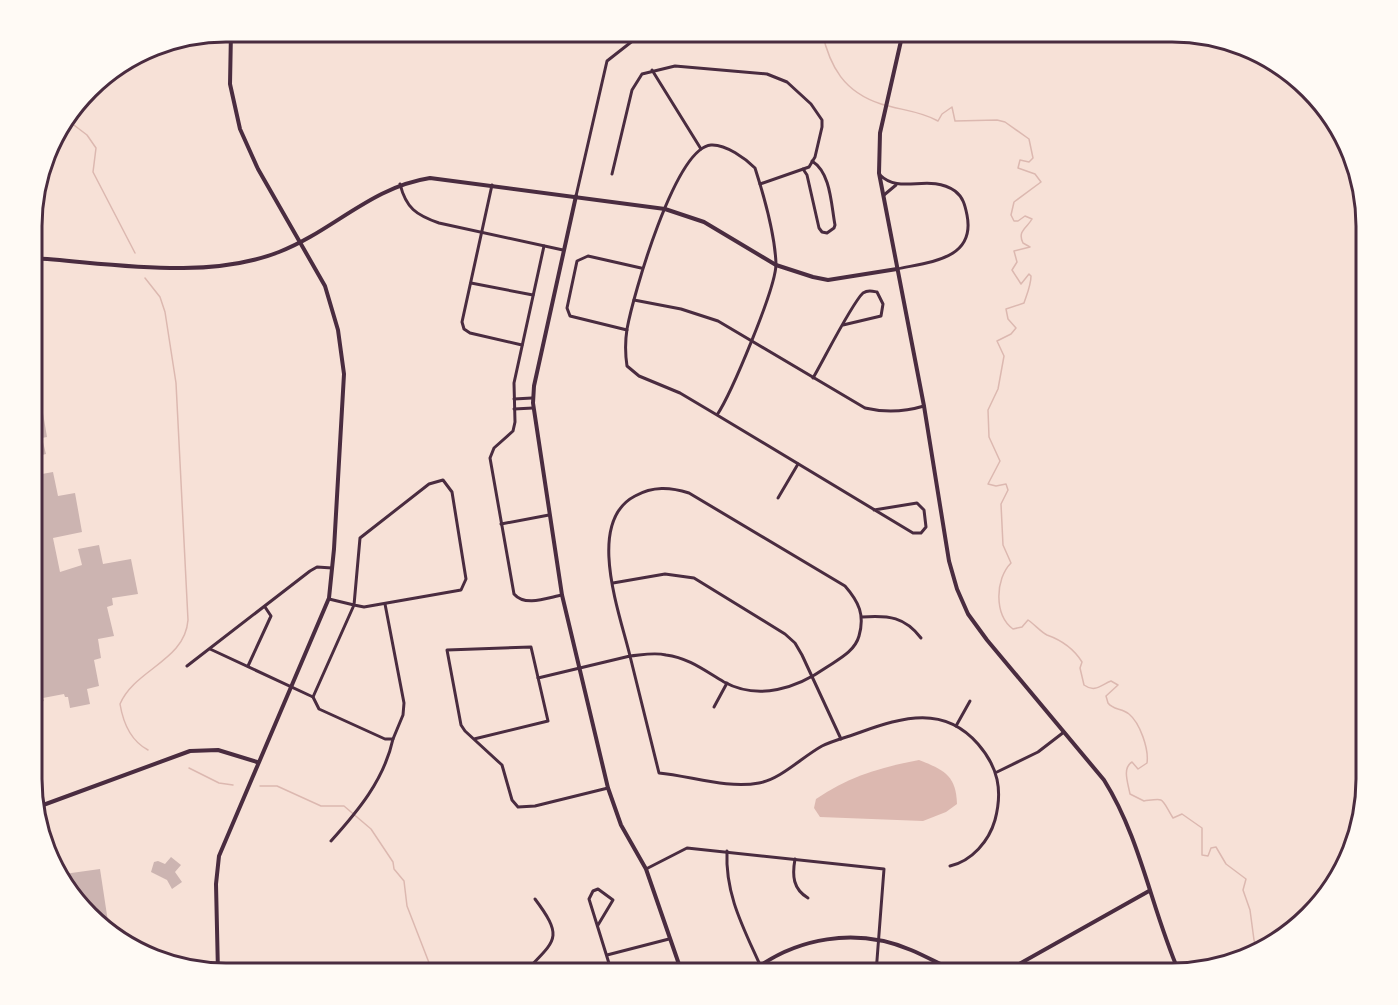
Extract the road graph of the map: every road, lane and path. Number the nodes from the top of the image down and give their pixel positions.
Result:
1 (231, 42) edge
2 (631, 42) edge
3 (901, 42) edge
4 (651, 70) junction
5 (701, 149) junction
6 (812, 161) junction
7 (803, 169) junction
8 (879, 173) junction
9 (612, 174) dead end
10 (400, 184) junction
11 (760, 184) junction
12 (896, 184) junction
13 (492, 185) junction
14 (576, 196) junction
15 (882, 197) junction
16 (665, 209) junction
17 (482, 233) junction
18 (301, 243) junction
19 (544, 246) junction
20 (563, 250) junction
21 (42, 259) edge
22 (776, 265) junction
23 (642, 268) junction
24 (897, 269) junction
25 (471, 283) junction
26 (533, 295) junction
27 (634, 300) junction
28 (843, 325) junction
29 (627, 330) junction
30 (750, 340) junction
31 (522, 345) junction
32 (813, 378) junction
33 (532, 398) junction
34 (514, 399) junction
35 (924, 406) junction
36 (534, 408) junction
37 (514, 409) junction
38 (717, 415) junction
39 (798, 464) junction
40 (778, 498) dead end
41 (874, 510) junction
42 (549, 515) junction
43 (501, 524) junction
44 (333, 568) junction
45 (613, 583) junction
46 (562, 595) junction
47 (329, 598) junction
48 (385, 603) junction
49 (354, 605) junction
50 (265, 607) junction
51 (862, 617) junction
52 (921, 638) dead end
53 (210, 649) junction
54 (630, 657) junction
55 (187, 666) dead end
56 (248, 666) junction
57 (580, 669) junction
58 (538, 678) junction
59 (813, 678) junction
60 (727, 683) junction
61 (292, 687) junction
62 (313, 697) junction
63 (970, 701) dead end
64 (714, 707) dead end
65 (956, 726) junction
66 (1064, 732) junction
67 (393, 739) junction
68 (474, 739) junction
69 (841, 740) junction
70 (257, 762) junction
71 (997, 772) junction
72 (608, 788) junction
73 (44, 804) edge
74 (331, 841) dead end
75 (727, 851) junction
76 (795, 860) junction
77 (950, 867) dead end
78 (646, 869) junction
79 (1149, 891) junction
80 (808, 898) dead end
81 (535, 899) dead end
82 (598, 925) junction
83 (669, 939) junction
84 (877, 939) junction
85 (606, 955) junction
86 (218, 963) edge
87 (533, 963) edge
88 (609, 963) edge
89 (678, 963) edge
90 (759, 963) edge
91 (765, 963) edge
92 (876, 963) edge
93 (940, 963) edge
94 (1022, 963) edge
95 (1176, 963) edge

1 - 18 street
2 - 14 street
3 - 8 street
4 - 5 street
4 - 6 street
4 - 9 street
5 - 11 street
5 - 16 street
6 - 7 street
6 - 7 street
7 - 11 street
8 - 12 street
8 - 15 street
10 - 13 street
10 - 17 street
10 - 18 street
11 - 22 street
12 - 15 street
12 - 24 street
13 - 14 street
13 - 17 street
14 - 16 street
14 - 20 street
15 - 24 street
16 - 22 street
16 - 23 street
17 - 19 street
17 - 25 street
18 - 21 street
18 - 44 street
19 - 20 street
19 - 26 street
20 - 33 street
22 - 24 street
22 - 30 street
23 - 27 street
23 - 29 street
24 - 35 street
25 - 26 street
25 - 31 street
26 - 31 street
27 - 29 street
27 - 30 street
28 - 28 street
28 - 32 street
29 - 38 street
30 - 32 street
30 - 38 street
31 - 34 street
32 - 35 street
33 - 34 street
33 - 36 street
34 - 37 street
35 - 66 street
36 - 37 street
36 - 42 street
37 - 43 street
38 - 39 street
39 - 40 street
39 - 41 street
41 - 41 street
42 - 43 street
42 - 46 street
43 - 46 street
44 - 47 street
44 - 50 street
45 - 51 street
45 - 54 street
45 - 59 street
46 - 57 street
47 - 49 street
47 - 61 street
48 - 49 street
48 - 49 street
48 - 67 street
49 - 62 street
50 - 53 street
50 - 56 street
51 - 52 street
51 - 59 street
53 - 55 street
53 - 56 street
54 - 57 street
54 - 60 street
54 - 69 street
56 - 61 street
57 - 58 street
57 - 72 street
58 - 68 street
58 - 68 street
59 - 60 street
59 - 69 street
60 - 64 street
61 - 62 street
61 - 70 street
62 - 67 street
63 - 65 street
65 - 69 street
65 - 71 street
66 - 71 street
66 - 79 street
67 - 74 street
68 - 72 street
70 - 73 street
70 - 86 street
71 - 77 street
72 - 78 street
75 - 76 street
75 - 78 street
75 - 90 street
76 - 80 street
76 - 84 street
78 - 83 street
79 - 94 street
79 - 95 street
81 - 87 street
82 - 82 street
82 - 85 street
83 - 85 street
83 - 89 street
84 - 91 street
84 - 92 street
84 - 93 street
85 - 88 street

